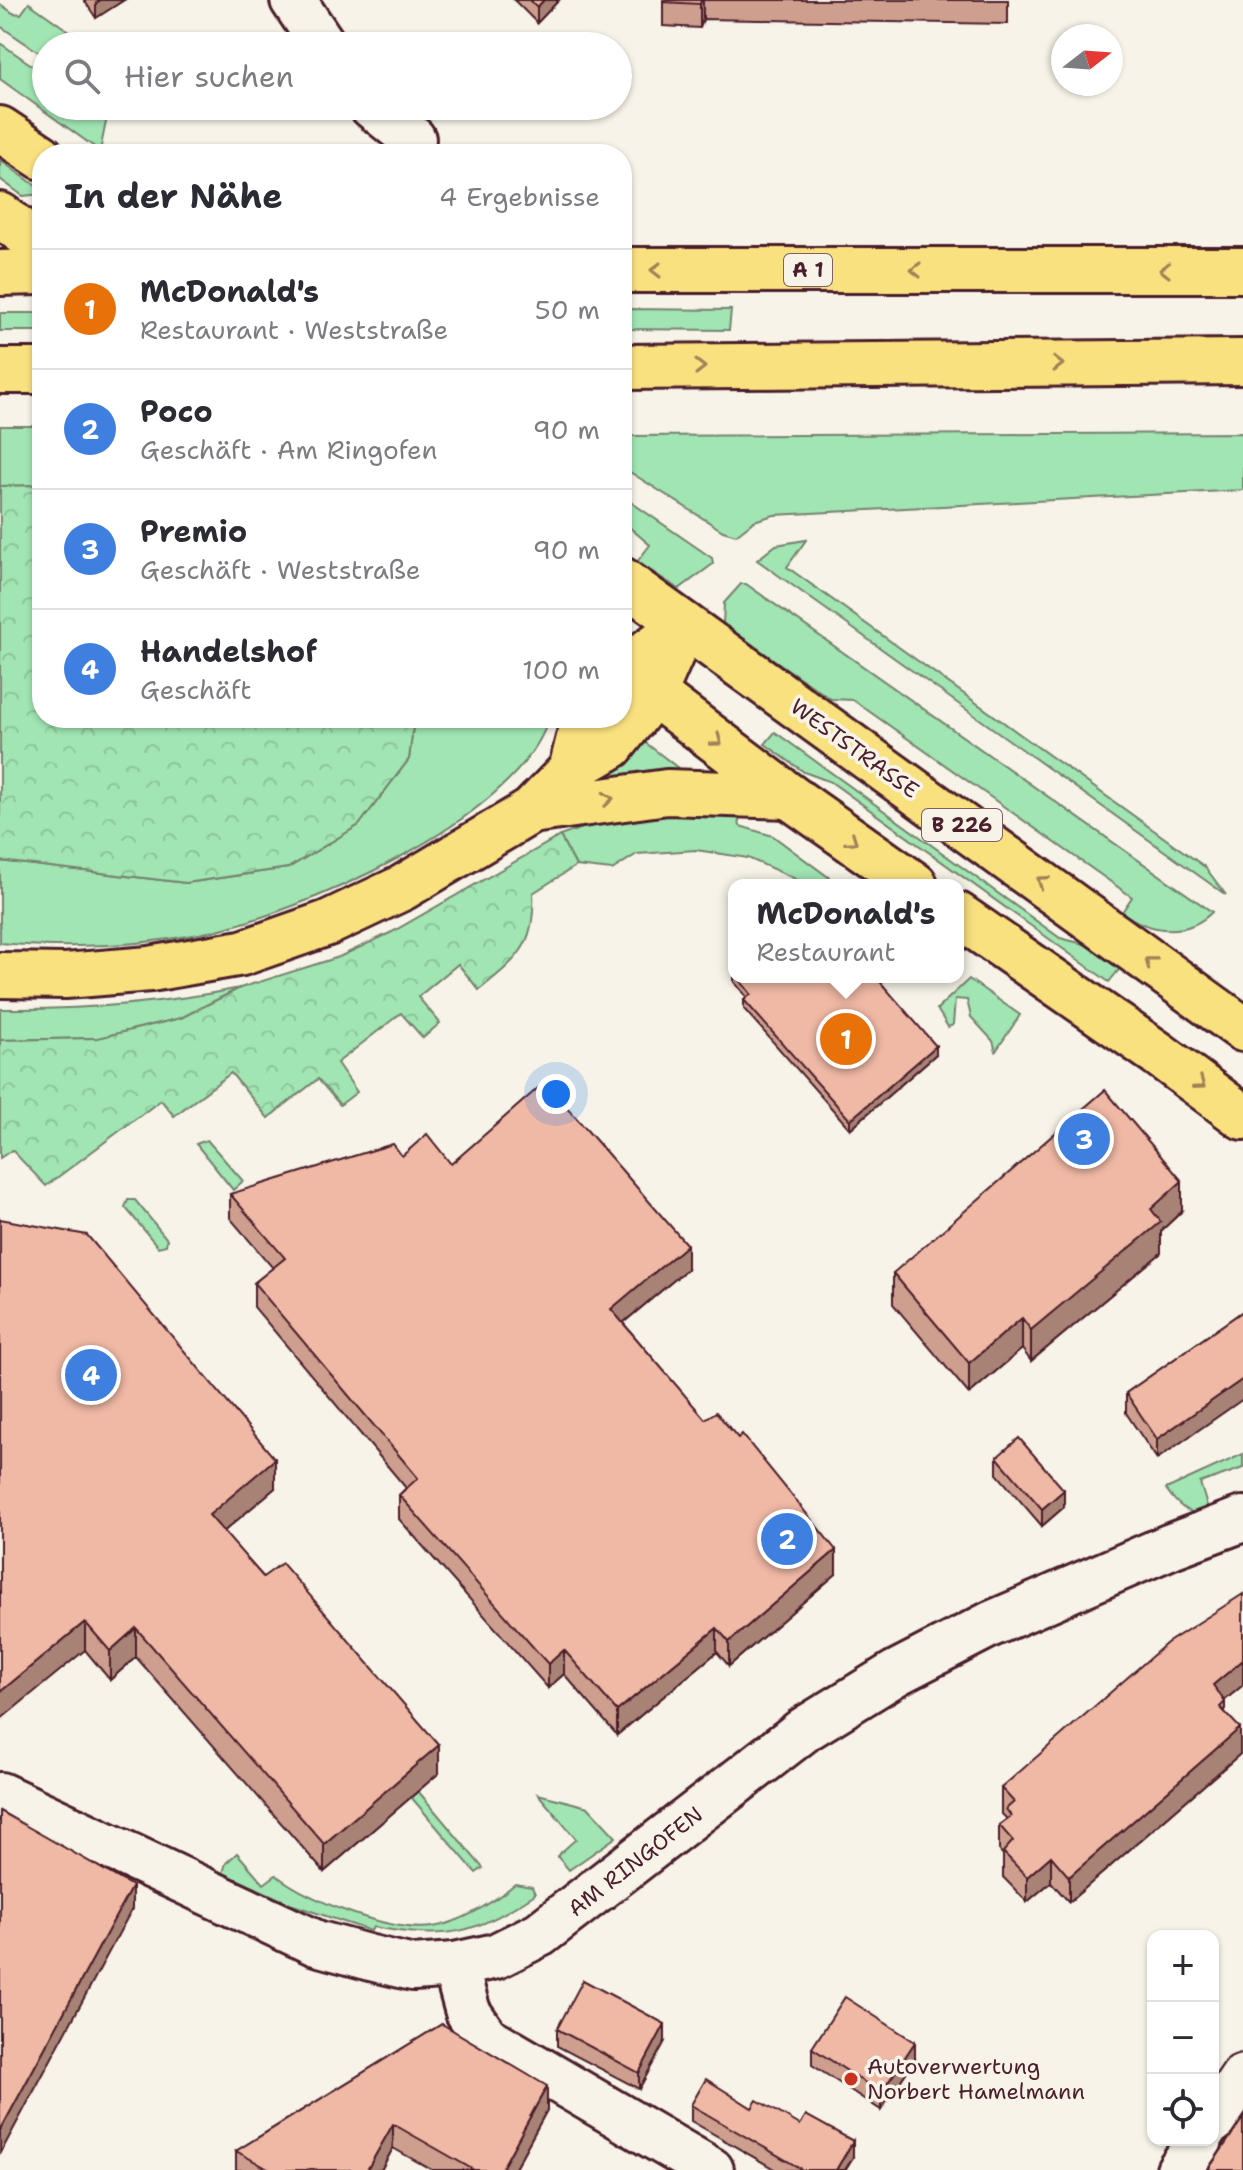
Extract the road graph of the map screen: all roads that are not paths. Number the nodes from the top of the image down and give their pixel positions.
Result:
1 (293, 0) edge
2 (315, 32) edge
3 (389, 120) edge
4 (0, 129) edge
5 (413, 139) dead end
6 (32, 150) edge
7 (0, 215) edge
8 (32, 239) edge
9 (632, 270) edge
10 (1243, 270) edge
11 (32, 272) edge
12 (0, 273) edge
13 (1243, 362) edge
14 (632, 367) edge
15 (632, 587) edge
16 (684, 625) junction
17 (632, 674) edge
18 (632, 678) edge
19 (582, 728) edge
20 (617, 728) edge
21 (571, 770) junction
22 (789, 796) junction
23 (531, 811) junction
24 (907, 879) edge
25 (964, 919) edge
26 (0, 975) edge
27 (1243, 1029) edge
28 (1243, 1117) edge
29 (1243, 1519) edge
30 (0, 1795) edge
31 (455, 1965) junction
32 (1243, 2077) edge
33 (1219, 2112) edge
34 (1196, 2146) edge
35 (711, 2170) edge
36 (1179, 2170) edge

1 - 2 street
3 - 5 street
4 - 6 main road
7 - 8 main road
10 -> 9 main road, A 1
11 - 12 main road
14 -> 13 main road
15 - 16 main road, WESTSTRASSE / B 226
16 - 17 main road
27 -> 16 main road, WESTSTRASSE / B 226
18 -> 22 main road
19 - 21 main road
20 - 21 main road
21 - 23 main road
23 -> 22 main road
22 -> 24 main road
23 - 26 main road
25 -> 28 main road
29 - 31 street, AM RINGOFEN
30 - 31 street, AM RINGOFEN
31 - 35 street
32 - 33 street
34 - 36 street

